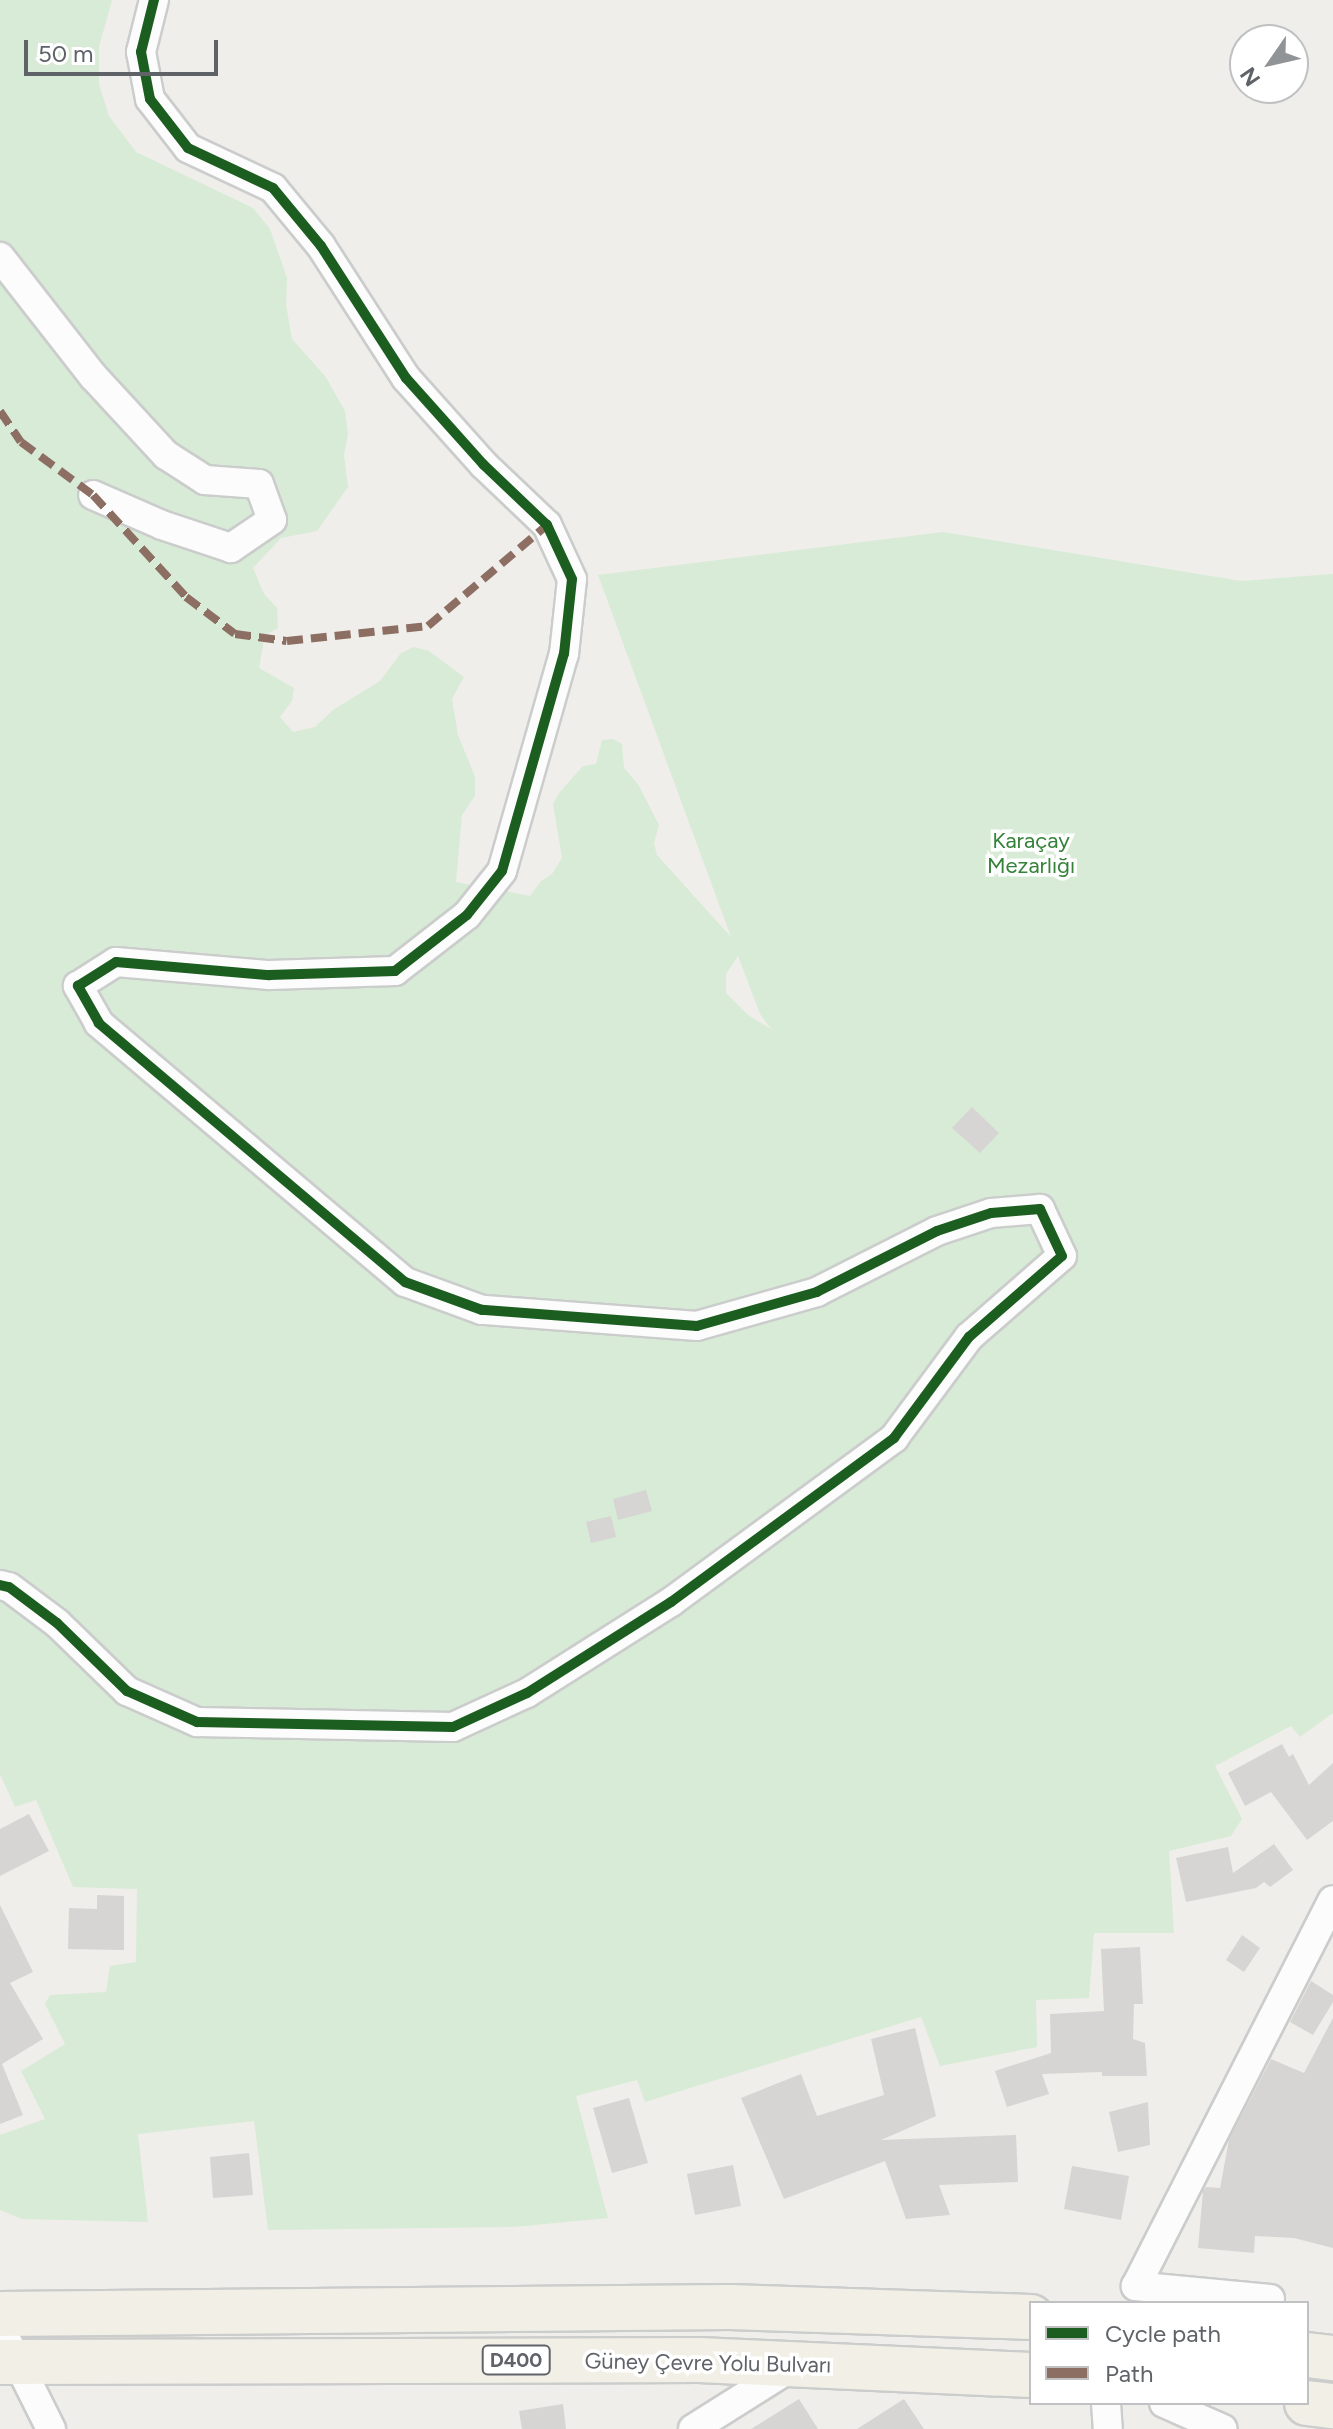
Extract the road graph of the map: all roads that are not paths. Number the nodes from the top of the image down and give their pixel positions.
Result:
1 (154, 0) edge
2 (0, 257) edge
3 (93, 495) dead end
4 (0, 1585) edge
5 (1333, 1900) edge
6 (1270, 2299) dead end
7 (0, 2314) edge
8 (1029, 2317) edge
9 (6, 2350) edge
10 (1309, 2355) edge
11 (1333, 2358) edge
12 (798, 2363) junction
13 (1029, 2375) edge
14 (1309, 2403) edge
15 (1106, 2405) edge
16 (1169, 2405) edge
17 (1333, 2406) edge
18 (51, 2429) edge
19 (693, 2429) edge
20 (1108, 2429) edge
21 (1223, 2429) edge

1 - 4 street
2 - 3 street
5 - 6 street
7 - 8 highway
9 - 12 highway, Güney Çevre Yolu Bulvarı / D400
9 - 18 street
10 - 11 highway
12 - 13 highway, Güney Çevre Yolu Bulvarı / D400
12 - 19 street
14 - 17 highway
15 - 20 street
16 - 21 street

